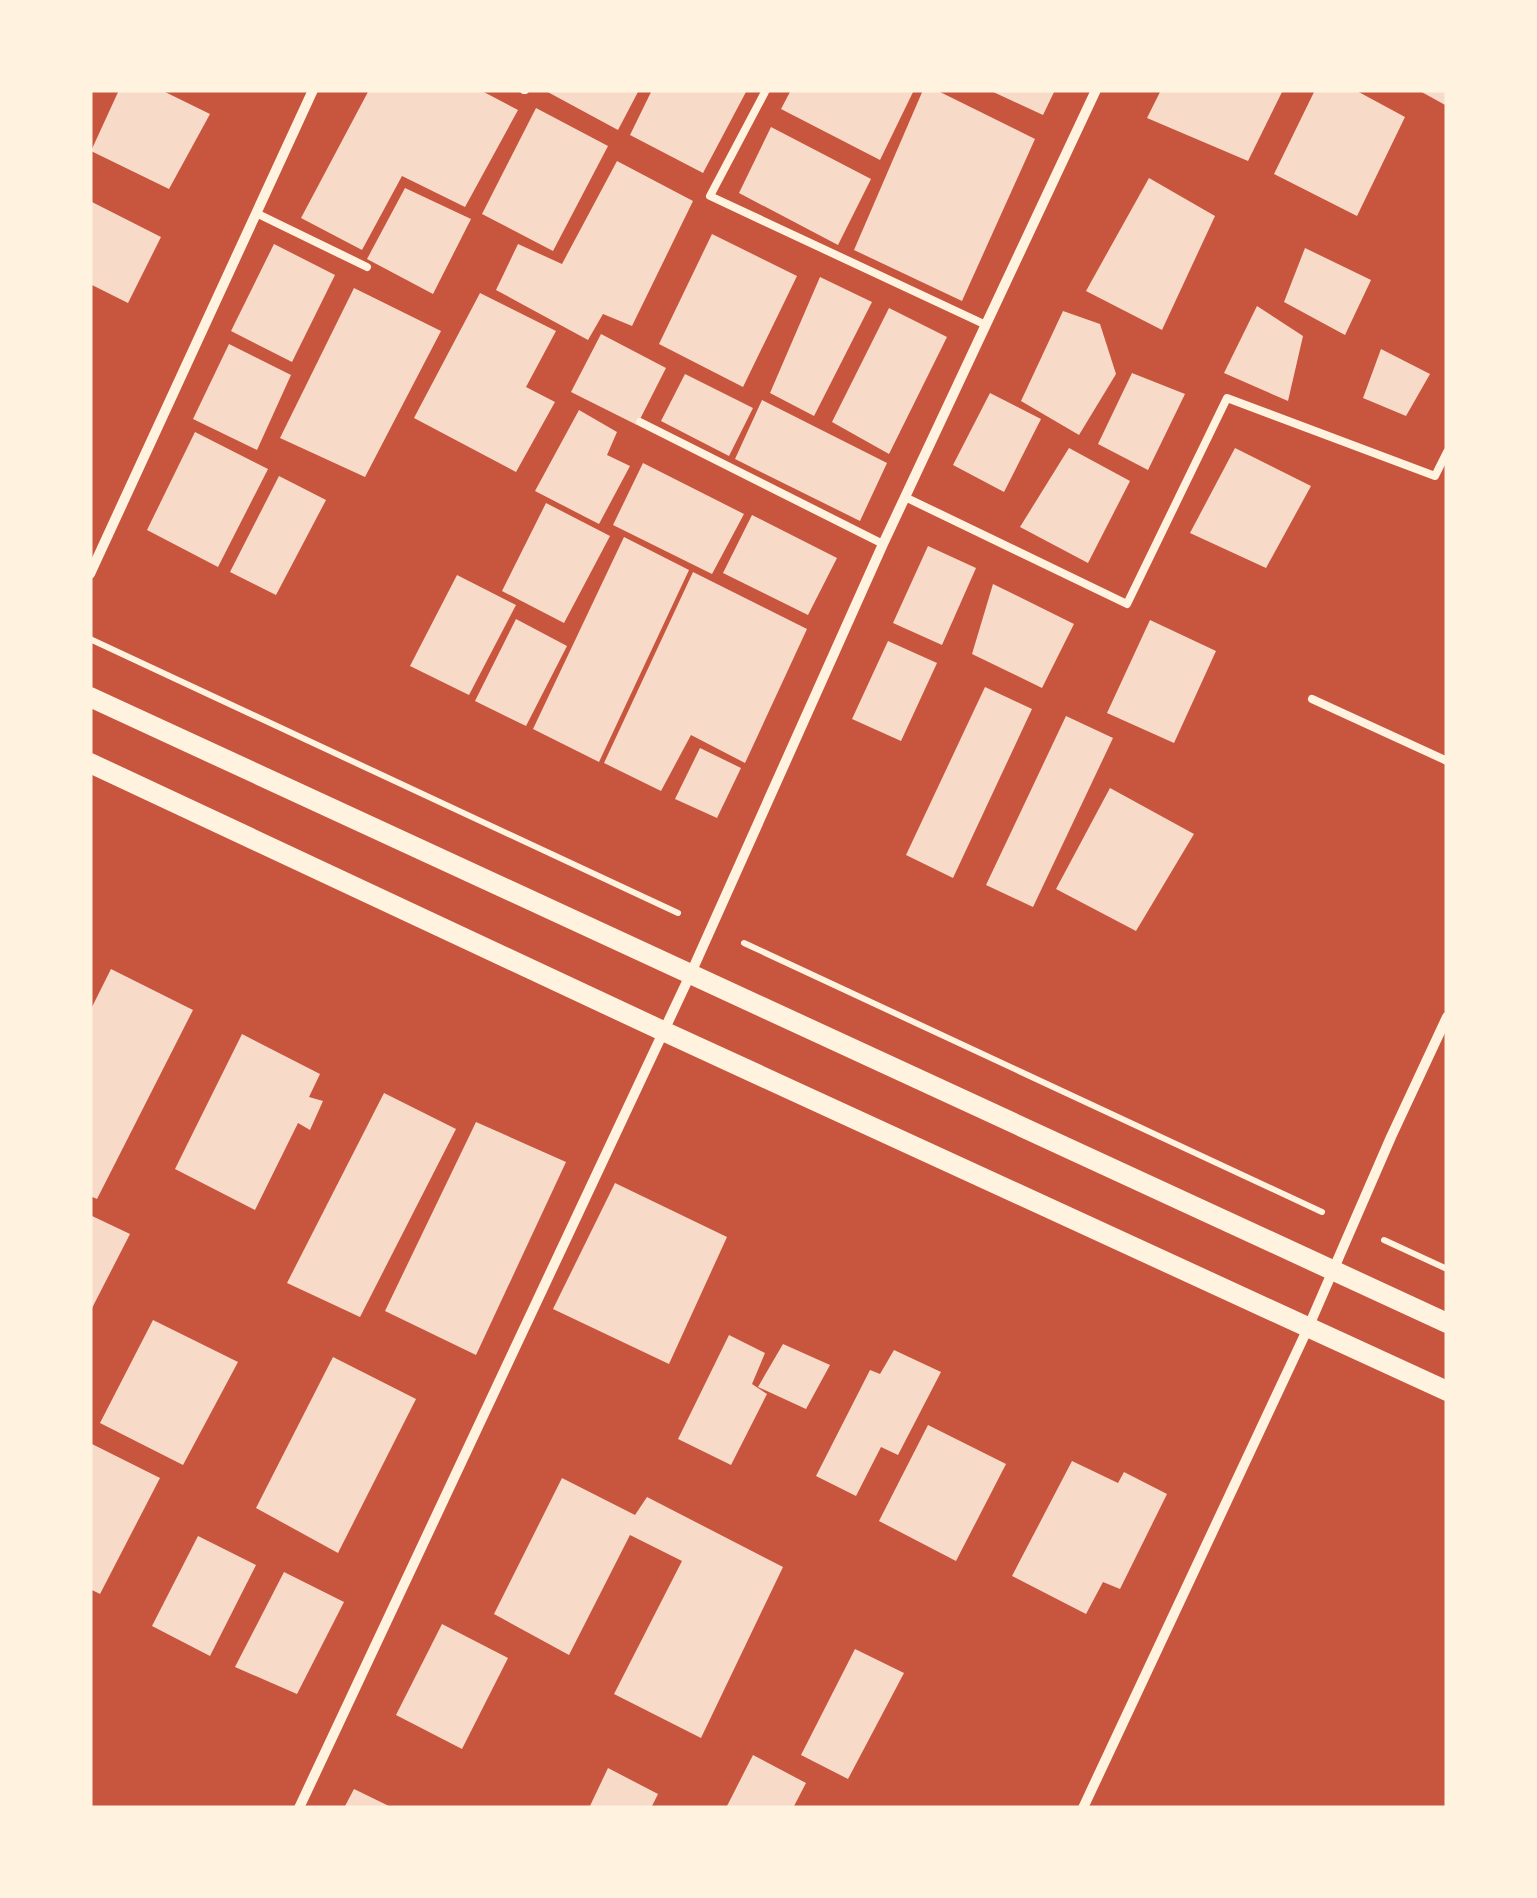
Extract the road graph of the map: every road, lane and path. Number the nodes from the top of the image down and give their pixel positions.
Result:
1 (314, 90) edge
2 (766, 90) edge
3 (1096, 90) edge
4 (256, 213) junction
5 (366, 268) dead end
6 (986, 325) junction
7 (640, 422) dead end
8 (1447, 452) edge
9 (907, 498) junction
10 (884, 544) junction
11 (90, 574) edge
12 (90, 639) edge
13 (90, 697) edge
14 (1312, 699) dead end
15 (1447, 760) edge
16 (90, 762) edge
17 (676, 912) dead end
18 (734, 939) dead end
19 (691, 973) junction
20 (1447, 1017) edge
21 (664, 1031) junction
22 (1322, 1212) dead end
23 (1379, 1238) dead end
24 (1447, 1269) edge
25 (1334, 1270) junction
26 (1447, 1323) edge
27 (1308, 1328) junction
28 (1447, 1391) edge
29 (298, 1808) edge
30 (1083, 1808) edge

1 - 4 street
2 - 6 lane
3 - 6 street
4 - 5 lane
4 - 11 street
6 - 9 street
7 - 10 lane
8 - 9 lane
9 - 10 street
10 - 19 street
12 - 17 path
13 - 19 main road
14 - 15 lane
16 - 21 main road
18 - 22 path
19 - 21 street
19 - 25 main road
20 - 25 street
21 - 27 main road
21 - 29 street
23 - 24 path
25 - 26 main road
25 - 27 street
27 - 28 main road
27 - 30 street

